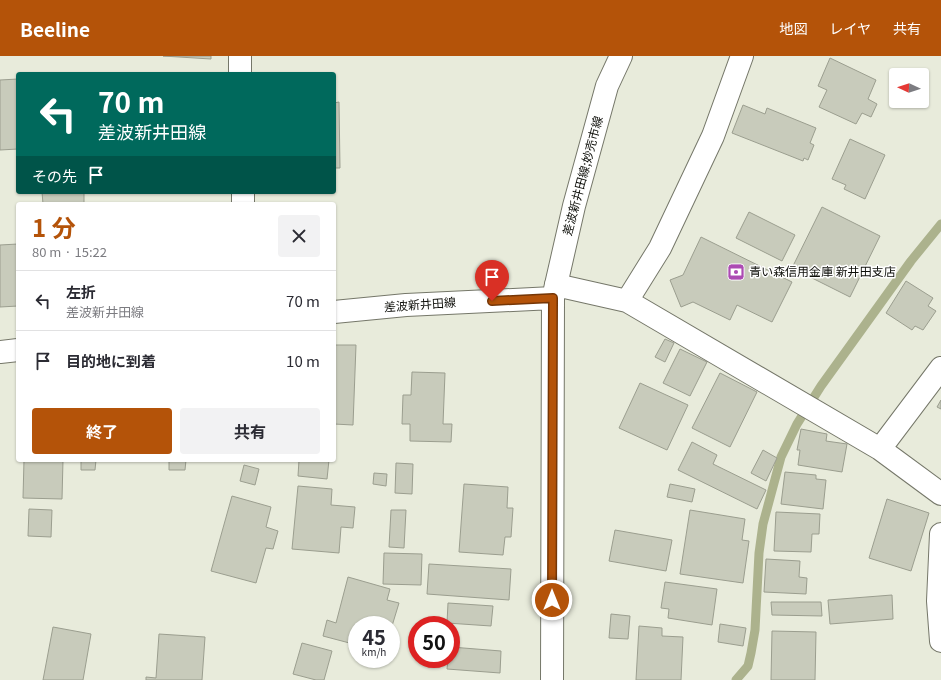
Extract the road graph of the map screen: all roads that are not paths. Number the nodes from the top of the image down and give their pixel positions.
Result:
1 (240, 56) edge
2 (621, 56) edge
3 (742, 56) edge
4 (240, 72) edge
5 (555, 292) junction
6 (627, 301) junction
7 (336, 312) edge
8 (16, 350) edge
9 (0, 352) edge
10 (941, 368) edge
11 (880, 450) junction
12 (941, 494) edge
13 (941, 534) edge
14 (941, 641) edge
15 (552, 680) edge

1 - 4 street
2 - 5 street, 差波新井田線;妙売市線
3 - 6 street
5 - 6 street, 差波新井田線
5 - 7 street, 差波新井田線
5 - 15 street, 差波新井田線;妙売市線
6 - 11 street, 差波新井田線
8 - 9 street
10 - 11 street
11 - 12 street, 差波新井田線
13 - 14 street

